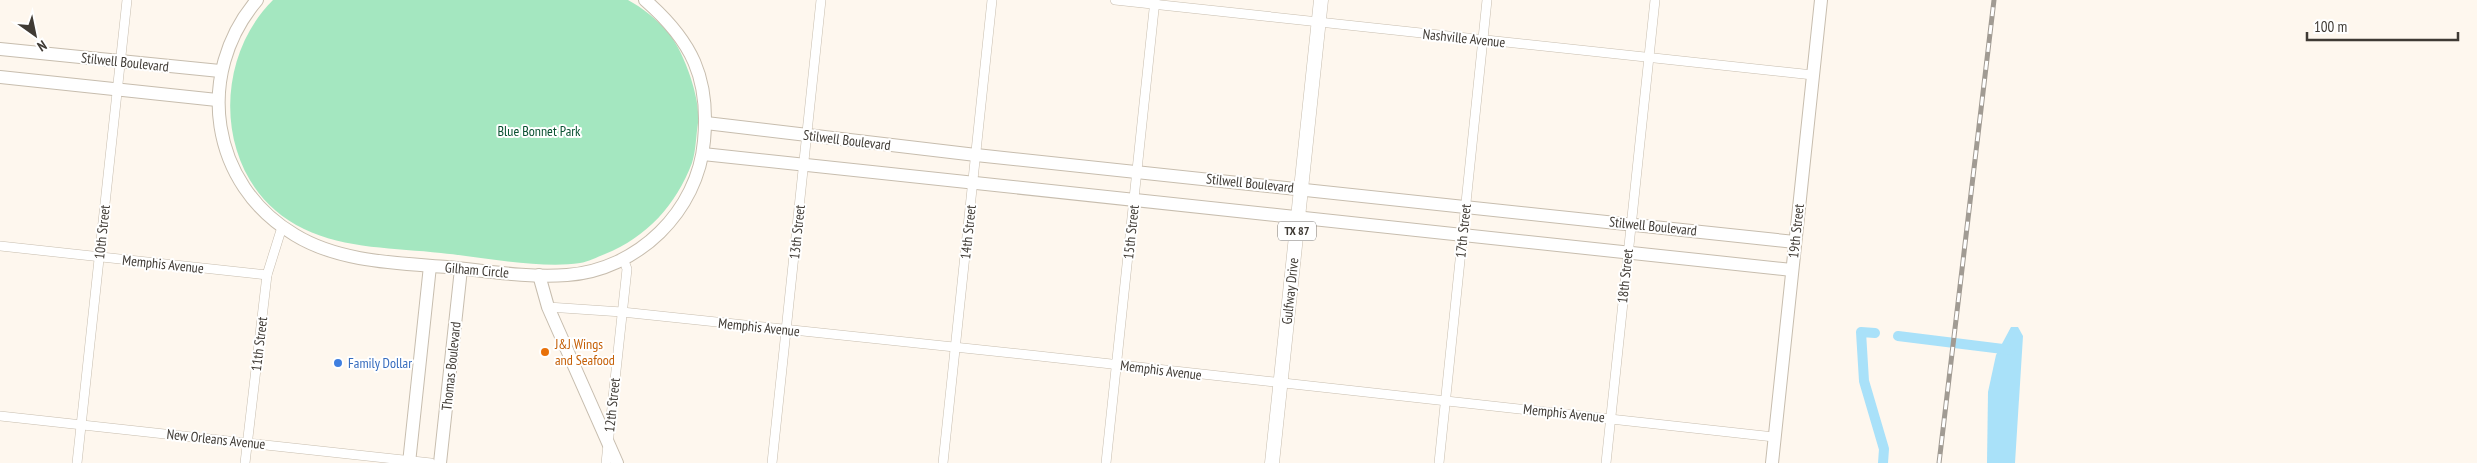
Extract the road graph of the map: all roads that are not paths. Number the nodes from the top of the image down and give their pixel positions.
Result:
1 (127, 0) edge
2 (257, 0) edge
3 (645, 0) edge
4 (821, 0) edge
5 (992, 0) edge
6 (1115, 0) edge
7 (1321, 0) edge
8 (1488, 0) edge
9 (1654, 0) edge
10 (1821, 0) edge
11 (1155, 2) edge
12 (656, 5) edge
13 (1319, 22) junction
14 (1483, 40) junction
15 (0, 49) edge
16 (1648, 58) junction
17 (120, 62) junction
18 (220, 71) junction
19 (1813, 75) junction
20 (0, 77) edge
21 (117, 89) junction
22 (217, 100) junction
23 (706, 123) junction
24 (807, 135) junction
25 (703, 154) junction
26 (976, 155) junction
27 (804, 164) junction
28 (1137, 171) junction
29 (973, 183) junction
30 (1301, 189) junction
31 (1134, 199) junction
32 (1466, 206) junction
33 (1298, 217) junction
34 (1631, 224) junction
35 (282, 227) junction
36 (1463, 234) junction
37 (1795, 242) junction
38 (0, 246) edge
39 (1628, 252) junction
40 (99, 257) junction
41 (623, 258) junction
42 (430, 266) junction
43 (462, 269) junction
44 (1792, 270) junction
45 (267, 275) junction
46 (539, 275) junction
47 (548, 307) junction
48 (622, 312) junction
49 (787, 330) junction
50 (955, 348) junction
51 (1116, 365) junction
52 (1280, 384) junction
53 (1446, 401) junction
54 (0, 416) edge
55 (1610, 418) junction
56 (81, 425) junction
57 (1774, 437) junction
58 (608, 442) junction
59 (247, 443) junction
60 (409, 462) edge
61 (77, 463) edge
62 (245, 463) edge
63 (432, 463) edge
64 (440, 463) edge
65 (606, 463) edge
66 (617, 463) edge
67 (772, 463) edge
68 (943, 463) edge
69 (1106, 463) edge
70 (1272, 463) edge
71 (1439, 463) edge
72 (1606, 463) edge
73 (1772, 463) edge

1 - 17 street, 10th Street
2 - 18 street, Gilham Circle
3 - 12 street, Gilham Circle
4 - 24 street, 13th Street
5 - 26 street, 14th Street
6 - 11 street, Nashville Avenue
7 - 13 main road, Gulfway Drive / TX 87
8 - 14 street, 17th Street
9 - 16 street, 18th Street
10 - 19 street, 19th Street
11 - 13 street, Nashville Avenue
11 - 28 street, 15th Street
12 - 23 street, Gilham Circle
13 - 14 street, Nashville Avenue
13 - 30 main road, Gulfway Drive / TX 87
14 - 16 street, Nashville Avenue
14 - 32 street, 17th Street
15 - 17 street, Stilwell Boulevard
16 - 19 street, Nashville Avenue
16 - 34 street, 18th Street
17 - 18 street, Stilwell Boulevard
17 - 21 street, 10th Street
18 - 22 street, Gilham Circle
19 - 37 street, 19th Street
20 - 21 street, Stilwell Boulevard
21 - 22 street, Stilwell Boulevard
21 - 40 street, 10th Street
22 - 35 street, Gilham Circle
23 - 24 street, Stilwell Boulevard
23 - 25 street, Gilham Circle
24 - 26 street, Stilwell Boulevard
24 - 27 street, 13th Street
25 - 27 street, Stilwell Boulevard
25 - 41 street, Gilham Circle
26 - 28 street, Stilwell Boulevard
26 - 29 street, 14th Street
27 - 29 street, Stilwell Boulevard
27 - 49 street, 13th Street
28 - 30 street, Stilwell Boulevard
28 - 31 street, 15th Street
29 - 31 street, Stilwell Boulevard
29 - 50 street, 14th Street
30 - 32 street, Stilwell Boulevard
30 - 33 main road, Gulfway Drive / TX 87
31 - 33 street, Stilwell Boulevard
31 - 51 street, 15th Street
32 - 34 street, Stilwell Boulevard
32 - 36 street, 17th Street
33 - 36 street, Stilwell Boulevard
33 - 52 main road, Gulfway Drive / TX 87
34 - 37 street, Stilwell Boulevard
34 - 39 street, 18th Street
35 - 42 street, Gilham Circle
35 - 45 street, 11th Street
36 - 39 street, Stilwell Boulevard
36 - 53 street, 17th Street
37 - 44 street, 19th Street
38 - 40 street, Memphis Avenue
39 - 44 street, Stilwell Boulevard
39 - 55 street, 18th Street
40 - 45 street, Memphis Avenue
40 - 56 street, 10th Street
41 - 46 street, Gilham Circle
41 - 48 street, 12th Street
42 - 43 street, Gilham Circle
42 - 60 street
43 - 46 street, Gilham Circle
43 - 64 street, Thomas Boulevard
44 - 57 street, 19th Street
45 - 59 street, 11th Street
46 - 47 street
47 - 48 street, Memphis Avenue
47 - 58 street
48 - 49 street, Memphis Avenue
48 - 58 street, 12th Street
49 - 50 street, Memphis Avenue
49 - 67 street, 13th Street
50 - 51 street, Memphis Avenue
50 - 68 street, 14th Street
51 - 52 street, Memphis Avenue
51 - 69 street, 15th Street
52 - 53 street, Memphis Avenue
52 - 70 main road, Gulfway Drive / TX 87
53 - 55 street, Memphis Avenue
53 - 71 street, 17th Street
54 - 56 street, New Orleans Avenue
55 - 57 street, Memphis Avenue
55 - 72 street, 18th Street
56 - 59 street, New Orleans Avenue
56 - 61 street, 10th Street
57 - 73 street, 19th Street
58 - 65 street, 12th Street
58 - 66 street
59 - 60 street, New Orleans Avenue
59 - 62 street, 11th Street
60 - 63 street, New Orleans Avenue

